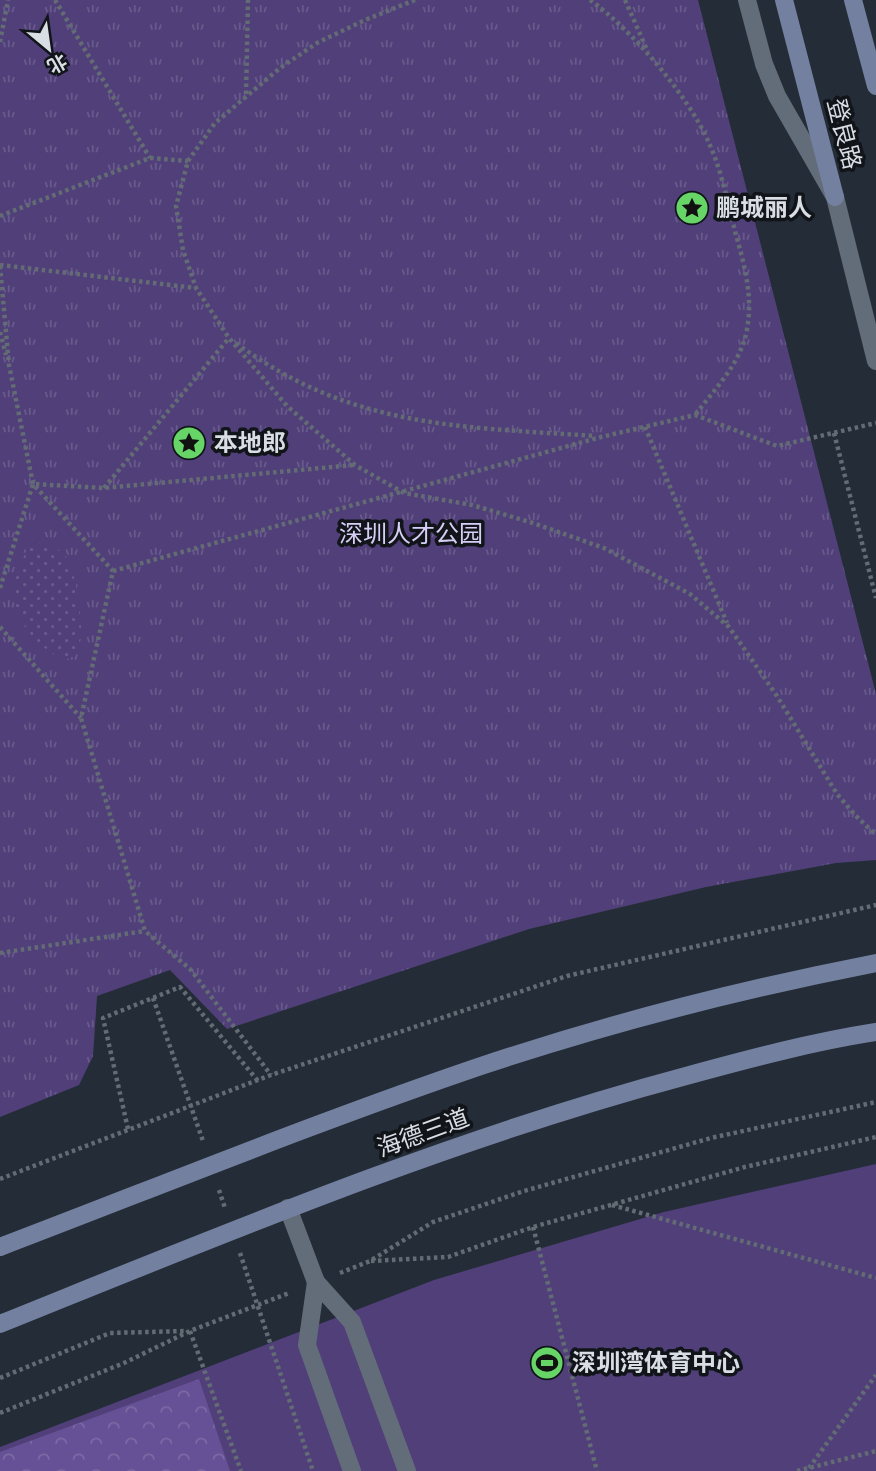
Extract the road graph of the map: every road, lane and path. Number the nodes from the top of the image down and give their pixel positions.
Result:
1 (8, 0) edge
2 (55, 0) edge
3 (248, 0) edge
4 (415, 0) edge
5 (590, 0) edge
6 (625, 0) edge
7 (747, 0) edge
8 (785, 0) edge
9 (853, 0) edge
10 (0, 42) edge
11 (651, 59) junction
12 (876, 86) edge
13 (246, 95) junction
14 (150, 158) junction
15 (188, 161) junction
16 (835, 197) junction
17 (0, 216) edge
18 (0, 266) edge
19 (196, 288) junction
20 (0, 332) edge
21 (229, 338) junction
22 (876, 361) edge
23 (9, 365) junction
24 (695, 415) junction
25 (876, 423) edge
26 (645, 427) junction
27 (834, 433) junction
28 (601, 437) junction
29 (355, 465) junction
30 (33, 484) junction
31 (104, 488) junction
32 (404, 493) junction
33 (113, 571) junction
34 (0, 588) edge
35 (876, 598) edge
36 (729, 627) junction
37 (0, 628) edge
38 (81, 718) junction
39 (876, 835) edge
40 (876, 905) edge
41 (145, 931) junction
42 (876, 951) edge
43 (0, 953) edge
44 (876, 963) edge
45 (838, 971) junction
46 (153, 998) junction
47 (876, 1032) edge
48 (271, 1075) junction
49 (258, 1081) junction
50 (876, 1102) edge
51 (128, 1129) junction
52 (876, 1137) edge
53 (206, 1150) dead end
54 (0, 1179) edge
55 (219, 1188) dead end
56 (611, 1204) junction
57 (288, 1208) junction
58 (227, 1214) dead end
59 (533, 1227) junction
60 (0, 1247) edge
61 (240, 1252) dead end
62 (370, 1261) junction
63 (876, 1278) edge
64 (316, 1282) junction
65 (0, 1324) edge
66 (190, 1331) junction
67 (876, 1376) edge
68 (0, 1378) edge
69 (0, 1413) edge
70 (876, 1451) edge
71 (809, 1468) junction
72 (241, 1471) edge
73 (313, 1471) edge
74 (352, 1471) edge
75 (407, 1471) edge
76 (597, 1471) edge
77 (797, 1471) edge

1 - 10 path
2 - 14 path
3 - 13 path
4 - 13 path
5 - 11 path
6 - 11 path
7 - 16 street
8 - 16 main road, 登良路
9 - 12 main road, 登良路
11 - 24 path
13 - 15 path
14 - 15 path
14 - 17 path
15 - 19 path
16 - 22 street, 登良路
18 - 19 path
18 - 23 path
19 - 21 path
20 - 23 path
21 - 28 path
21 - 29 path
21 - 31 path
23 - 30 path
24 - 26 path
24 - 27 path
25 - 27 path
26 - 28 path
26 - 36 path
27 - 35 path
28 - 32 path
29 - 31 path
29 - 32 path
30 - 31 path
30 - 33 path
30 - 34 path
32 - 33 path
32 - 36 path
33 - 38 path
36 - 39 path
37 - 38 path
38 - 41 path
40 - 48 path
41 - 43 path
41 - 48 path
42 - 45 main road
44 - 45 main road, 海德三道
45 - 60 main road, 海德三道
46 - 49 path
46 - 51 path
46 - 53 path
47 - 57 main road, 海德三道
48 - 49 path
49 - 51 path
50 - 62 path
51 - 54 path
52 - 56 path
55 - 58 path
56 - 59 path
56 - 63 path
57 - 64 street
57 - 65 main road, 海德三道
59 - 62 path
59 - 76 path
61 - 73 path
62 - 64 path
64 - 66 path
64 - 74 street
64 - 75 street
66 - 68 path
66 - 69 path
66 - 72 path
67 - 71 path
70 - 71 path
71 - 77 path

